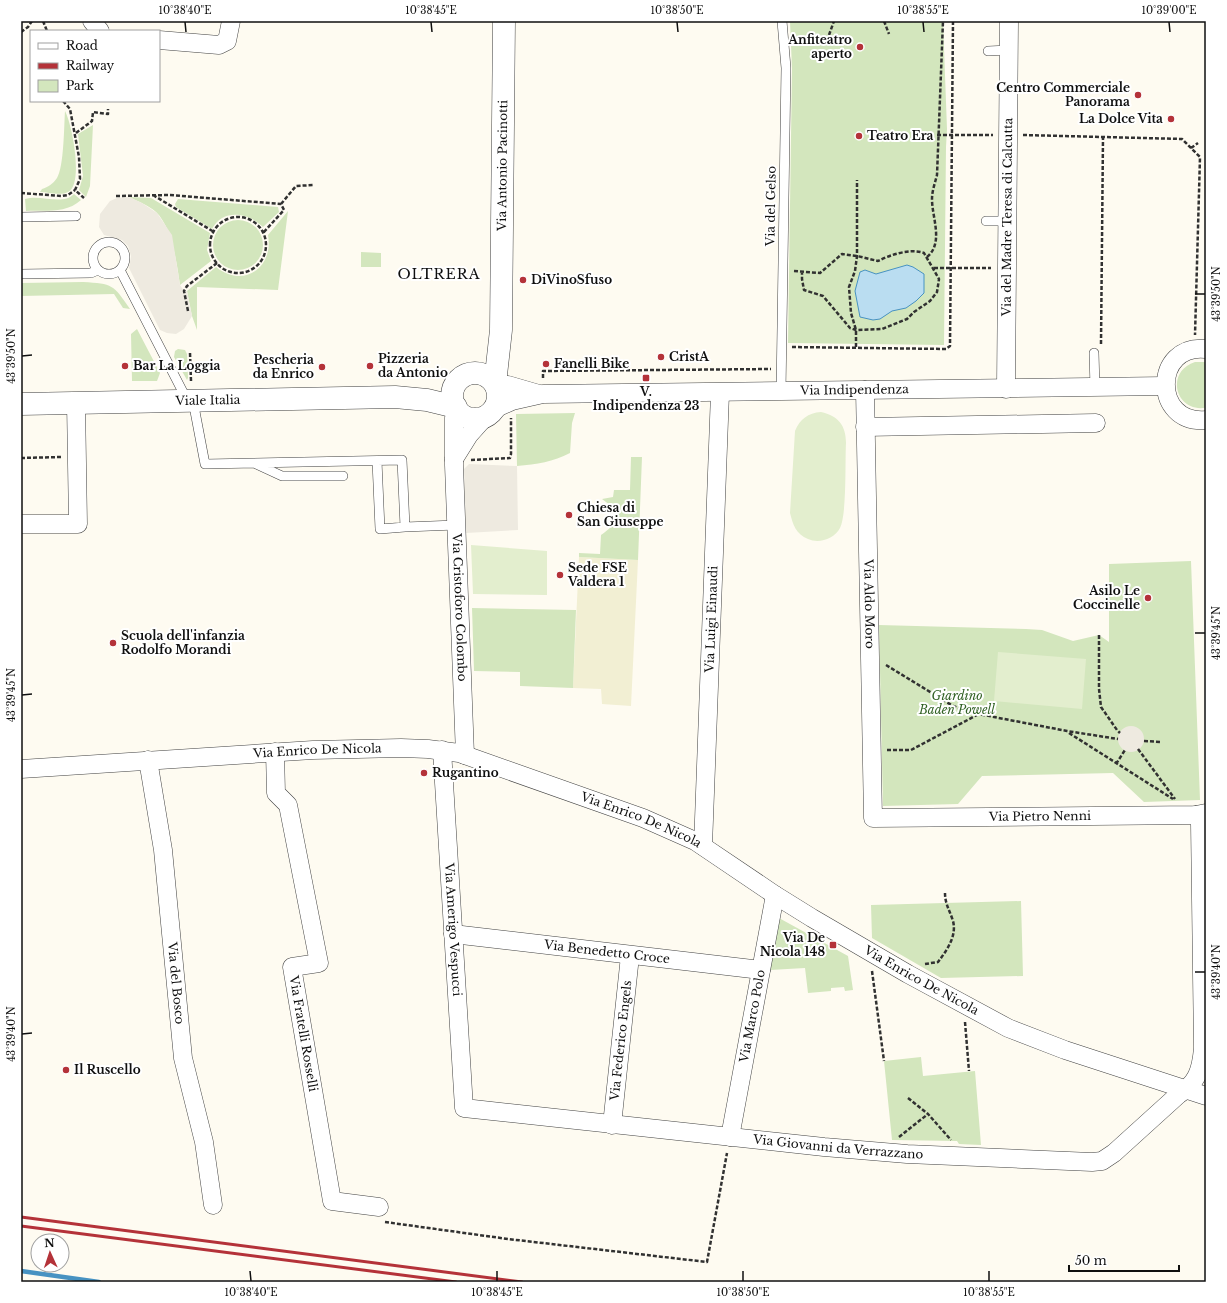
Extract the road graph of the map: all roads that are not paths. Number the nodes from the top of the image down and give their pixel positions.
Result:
1 (92, 21) edge
2 (231, 21) edge
3 (504, 21) edge
4 (782, 21) edge
5 (1009, 21) edge
6 (99, 30) edge
7 (160, 40) edge
8 (1009, 50) junction
9 (988, 51) dead end
10 (76, 216) dead end
11 (21, 217) edge
12 (986, 221) dead end
13 (1007, 221) junction
14 (98, 270) junction
15 (120, 270) junction
16 (21, 274) edge
17 (500, 310) junction
18 (1097, 350) road end
19 (1200, 350) edge
20 (472, 374) junction
21 (496, 386) junction
22 (1165, 386) junction
23 (1095, 388) junction
24 (1006, 389) junction
25 (865, 390) junction
26 (781, 392) junction
27 (720, 393) junction
28 (541, 394) junction
29 (190, 395) junction
30 (456, 401) junction
31 (76, 403) junction
32 (21, 404) edge
33 (497, 413) junction
34 (1206, 420) edge
35 (1096, 423) dead end
36 (865, 427) junction
37 (454, 460) junction
38 (377, 461) junction
39 (255, 463) junction
40 (343, 476) dead end
41 (21, 524) edge
42 (456, 525) junction
43 (405, 527) junction
44 (442, 750) junction
45 (275, 752) junction
46 (465, 755) junction
47 (148, 760) junction
48 (21, 769) edge
49 (1189, 811) edge
50 (873, 818) joint
51 (703, 846) junction
52 (775, 895) junction
53 (453, 934) junction
54 (630, 956) junction
55 (760, 970) junction
56 (1203, 1071) edge
57 (1187, 1090) junction
58 (1206, 1096) edge
59 (464, 1108) joint
60 (612, 1125) junction
61 (730, 1137) junction
62 (213, 1204) dead end
63 (379, 1207) road end

1 - 6 street
2 - 7 street
3 - 17 street, Via Antonio Pacinotti
4 - 26 lane, Via del Gelso
5 - 8 street, Via del Madre Teresa di Calcutta
8 - 9 lane
8 - 13 street, Via del Madre Teresa di Calcutta
10 - 11 lane
12 - 13 lane
13 - 24 street, Via del Madre Teresa di Calcutta
14 - 15 lane
14 - 15 lane
14 - 16 lane
15 - 29 lane
17 - 20 street, Via Antonio Pacinotti
17 - 21 street, Via Antonio Pacinotti
18 - 23 lane
19 - 22 street
20 - 21 street
20 - 30 street
21 - 28 street, Via Indipendenza
21 - 33 street
22 - 23 street, Via Indipendenza
22 - 34 street
23 - 24 street, Via Indipendenza
24 - 25 street, Via Indipendenza
25 - 26 street, Via Indipendenza
25 - 36 street, Via Aldo Moro
26 - 27 street, Via Indipendenza
27 - 28 street, Via Indipendenza
27 - 51 street, Via Luigi Einaudi
28 - 33 street, Via Indipendenza
29 - 30 street, Viale Italia
29 - 31 street, Viale Italia
29 - 39 lane
30 - 33 street
30 - 37 street, Via Cristoforo Colombo
31 - 32 street, Viale Italia
31 - 41 street
33 - 37 street
35 - 36 street
36 - 50 street, Via Aldo Moro
37 - 42 street, Via Cristoforo Colombo
38 - 39 lane
38 - 43 lane
38 - 43 lane
39 - 40 lane
42 - 43 lane
42 - 46 street, Via Cristoforo Colombo
44 - 45 street, Via Enrico De Nicola
44 - 46 street, Via Enrico De Nicola
44 - 53 street, Via Amerigo Vespucci
45 - 47 street, Via Enrico De Nicola
45 - 63 street, Via Fratelli Rosselli
46 - 51 street, Via Enrico De Nicola
47 - 48 street, Via Enrico De Nicola
47 - 62 street, Via del Bosco
49 - 50 street, Via Pietro Nenni
49 - 56 street
51 - 52 street, Via Enrico De Nicola
52 - 55 street, Via Marco Polo
52 - 57 street, Via Enrico De Nicola
53 - 54 street, Via Benedetto Croce
53 - 59 street, Via Amerigo Vespucci
54 - 55 street, Via Benedetto Croce
54 - 60 street, Via Federico Engels
55 - 61 street, Via Marco Polo
56 - 57 street
57 - 58 street, Via Enrico De Nicola
57 - 61 street, Via Giovanni da Verrazzano
59 - 60 street, Via Giovanni da Verrazzano
60 - 61 street, Via Giovanni da Verrazzano

